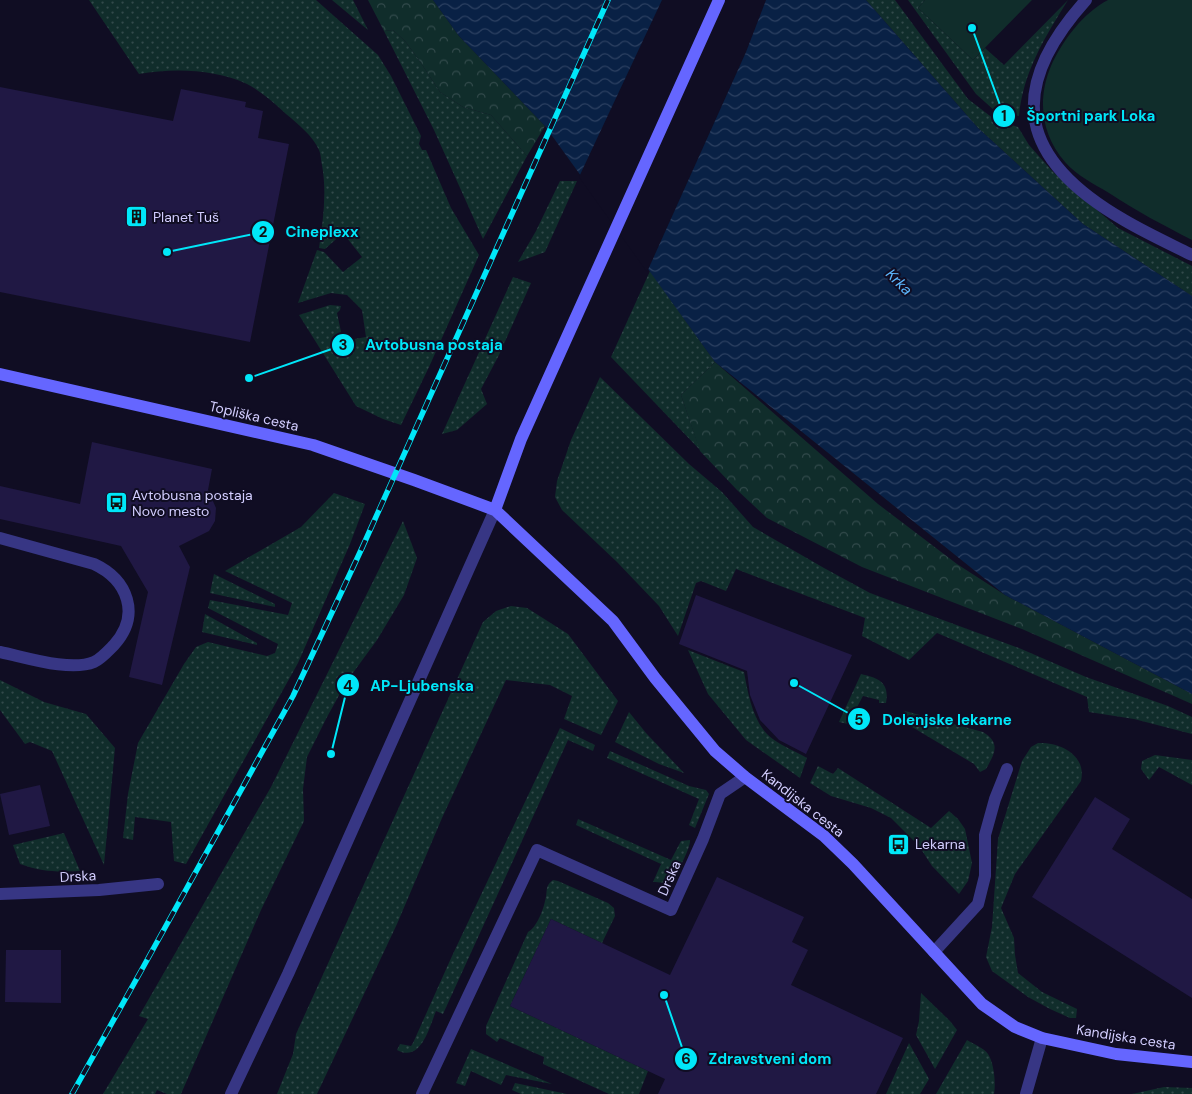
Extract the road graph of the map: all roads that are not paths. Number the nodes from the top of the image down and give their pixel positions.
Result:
1 (718, 0) edge
2 (1086, 0) edge
3 (1192, 255) edge
4 (0, 374) edge
5 (495, 510) junction
6 (0, 538) edge
7 (0, 652) edge
8 (1006, 769) dead end
9 (744, 777) junction
10 (158, 884) dead end
11 (0, 894) edge
12 (934, 952) junction
13 (1042, 1038) junction
14 (1192, 1062) edge
15 (232, 1094) edge
16 (422, 1094) edge
17 (1026, 1094) edge

1 - 5 main road
2 - 3 street
4 - 5 main road, Topliška cesta
5 - 9 main road, Kandijska cesta
5 - 15 street
6 - 7 street
8 - 12 street
9 - 12 main road, Kandijska cesta
9 - 16 street, Drska
10 - 11 street, Drska
12 - 13 main road, Kandijska cesta
13 - 14 main road, Kandijska cesta
13 - 17 street

